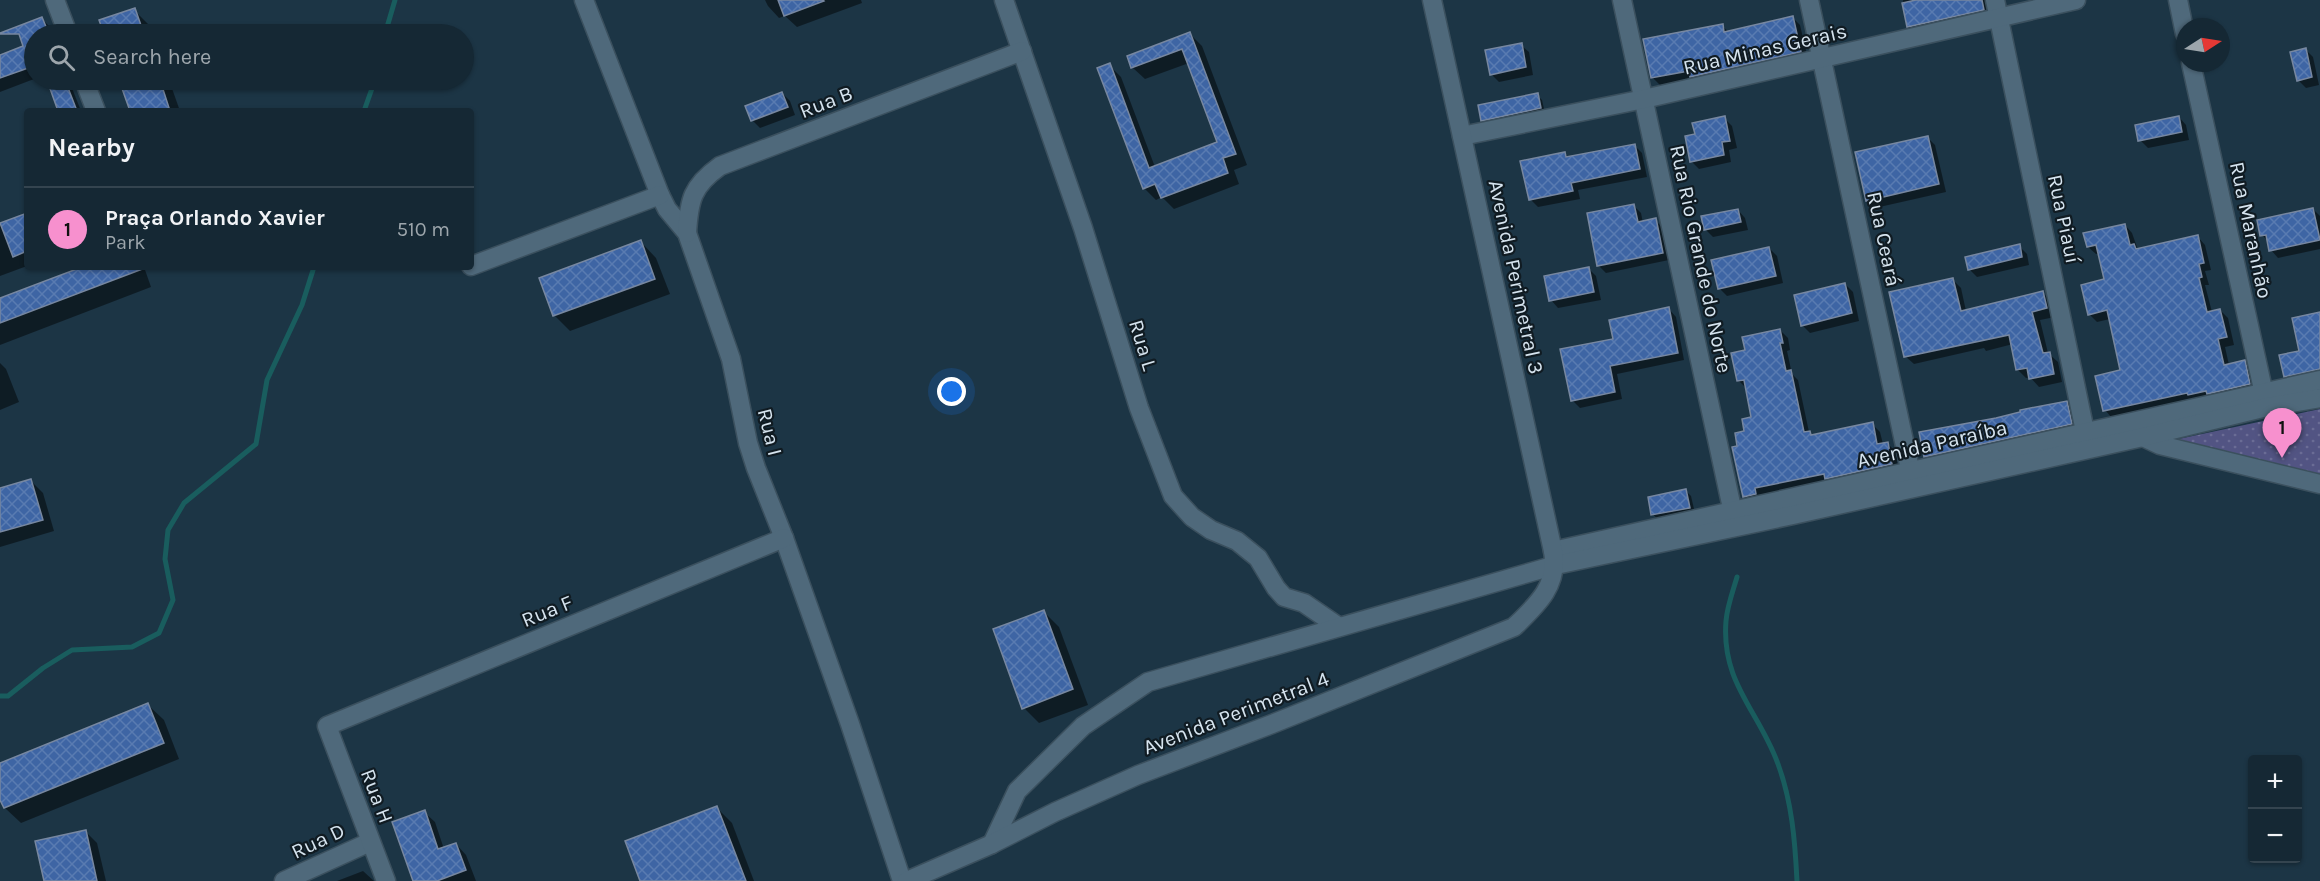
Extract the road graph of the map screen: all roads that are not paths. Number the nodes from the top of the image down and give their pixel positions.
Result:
1 (55, 0) edge
2 (584, 0) edge
3 (1004, 0) edge
4 (1432, 0) edge
5 (1622, 0) edge
6 (1809, 0) edge
7 (1995, 0) edge
8 (2076, 0) edge
9 (2178, 0) edge
10 (1999, 18) junction
11 (2182, 18) edge
12 (64, 24) edge
13 (1022, 51) junction
14 (1822, 59) junction
15 (2193, 72) edge
16 (88, 90) edge
17 (1644, 99) junction
18 (95, 108) edge
19 (1462, 136) junction
20 (660, 195) junction
21 (687, 233) junction
22 (474, 265) edge
23 (2320, 380) edge
24 (2320, 398) edge
25 (2265, 400) junction
26 (2143, 437) junction
27 (2087, 440) junction
28 (1912, 480) junction
29 (2320, 484) edge
30 (1735, 520) junction
31 (784, 538) junction
32 (1555, 558) junction
33 (1339, 627) junction
34 (327, 726) joint
35 (370, 842) junction
36 (992, 844) junction
37 (284, 881) edge
38 (386, 881) edge
39 (902, 881) edge
40 (907, 881) edge

1 - 12 street
2 - 20 street, Rua I
3 - 13 street, Rua L
4 - 19 street, Avenida Perimetral 3
5 - 17 street, Rua Rio Grande do Norte
6 - 14 street, Rua Ceará
7 - 10 street, Rua Piauí
8 - 10 street, Rua Minas Gerais
9 - 11 street
10 - 14 street, Rua Minas Gerais
10 - 27 street, Rua Piauí
13 - 21 street, Rua B
13 - 33 street, Rua L
14 - 17 street, Rua Minas Gerais
14 - 28 street, Rua Ceará
15 - 25 street, Rua Maranhão
16 - 18 street
17 - 19 street, Rua Minas Gerais
17 - 30 street, Rua Rio Grande do Norte
19 - 32 street, Avenida Perimetral 3
20 - 21 street, Rua I
20 - 22 street
21 - 31 street, Rua I
23 - 25 street, Avenida Paraíba
24 - 25 street, Avenida Paraíba
25 - 26 street, Avenida Paraíba
25 - 27 street, Avenida Paraíba
26 - 27 street, Avenida Paraíba
26 - 29 street
27 - 28 street, Avenida Paraíba
28 - 30 street, Avenida Paraíba
30 - 32 street, Avenida Paraíba
31 - 34 street, Rua F
31 - 39 street, Rua I
32 - 33 street, Avenida Paraíba
32 - 36 street, Avenida Perimetral 4
33 - 36 street, Avenida Paraíba
34 - 35 street, Rua H
35 - 37 street, Rua D
35 - 38 street, Rua H
36 - 40 street, Avenida Perimetral 4

